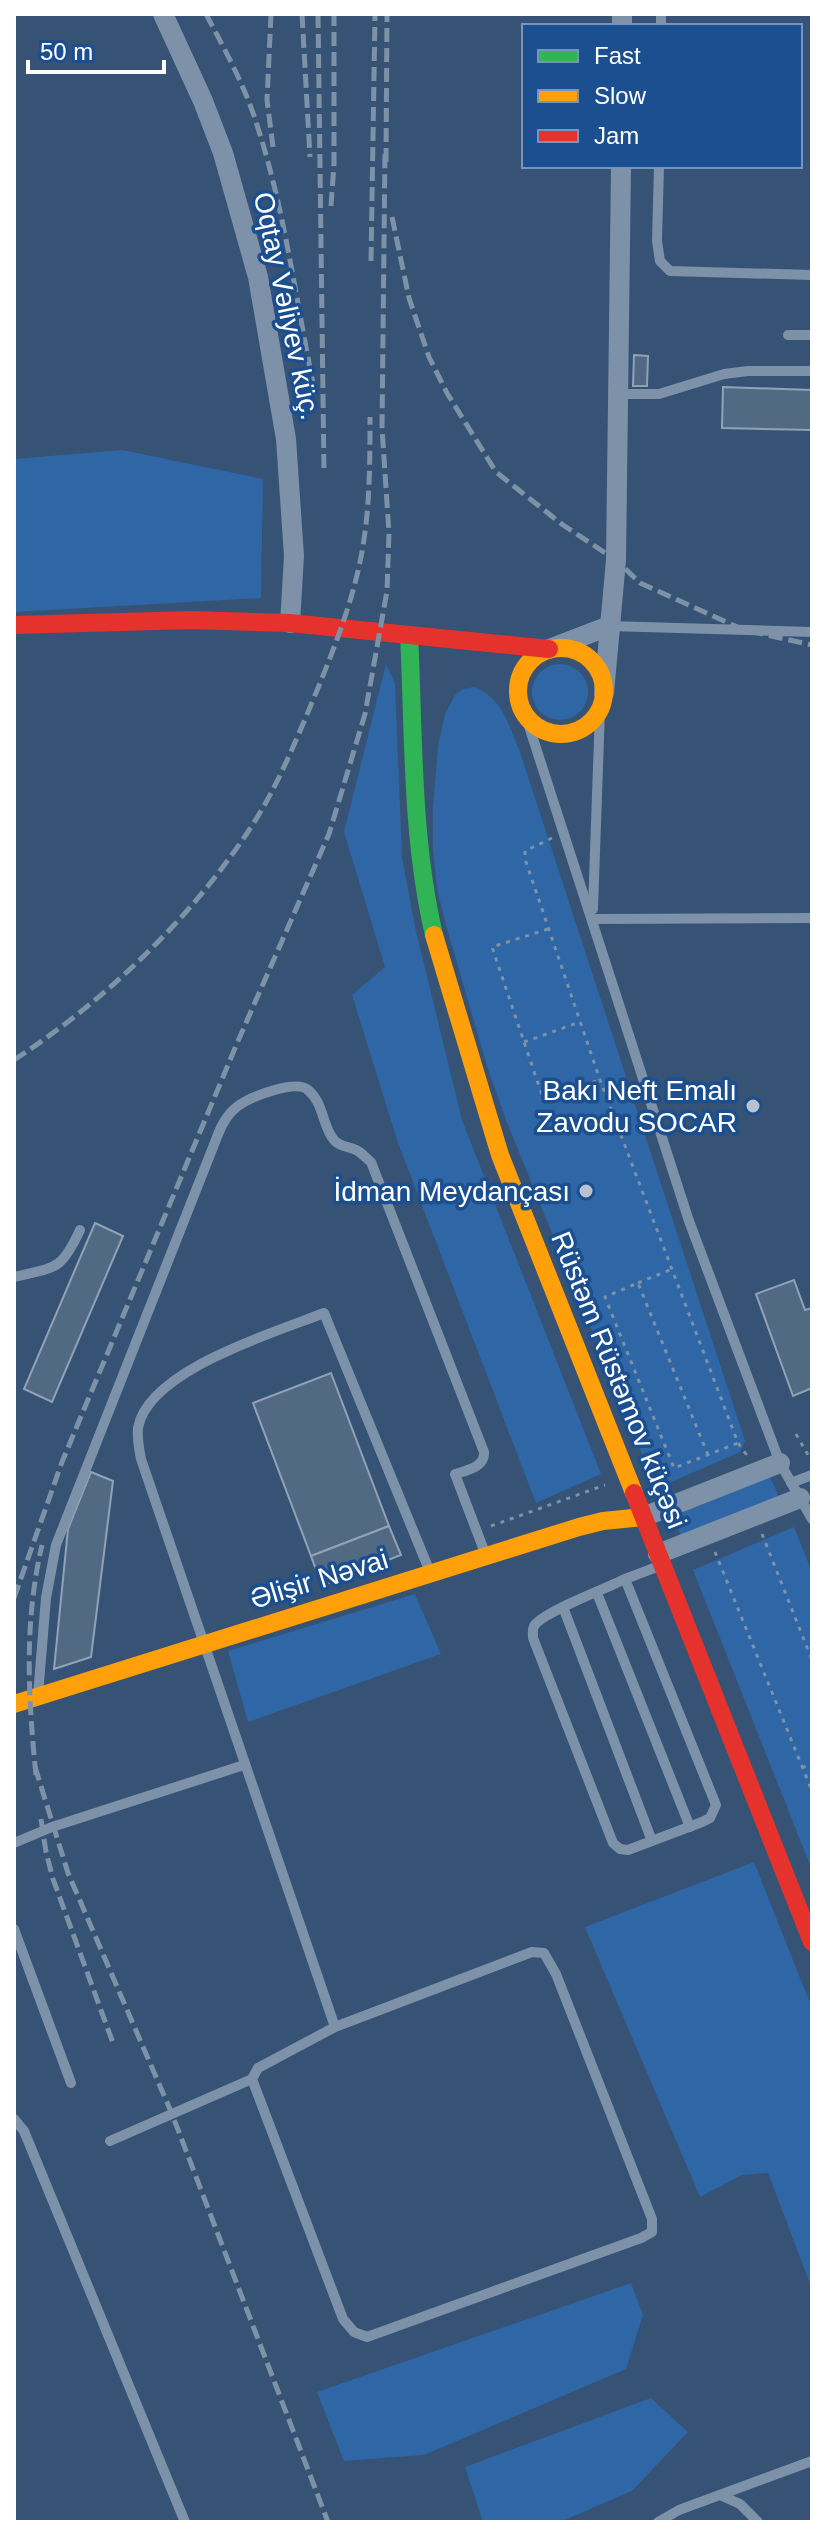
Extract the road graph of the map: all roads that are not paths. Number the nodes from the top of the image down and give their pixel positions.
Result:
1 (163, 14) edge
2 (621, 168) edge
3 (659, 168) edge
4 (812, 275) edge
5 (788, 335) dead end
6 (812, 335) edge
7 (812, 371) edge
8 (618, 394) junction
9 (290, 623) junction
10 (14, 625) edge
11 (609, 626) junction
12 (812, 632) edge
13 (409, 635) junction
14 (549, 649) junction
15 (602, 702) junction
16 (527, 720) junction
17 (812, 918) edge
18 (593, 919) junction
19 (80, 1230) dead end
20 (14, 1277) edge
21 (780, 1463) junction
22 (812, 1475) edge
23 (795, 1491) junction
24 (643, 1517) junction
25 (812, 1519) edge
26 (486, 1556) junction
27 (660, 1560) junction
28 (431, 1573) junction
29 (625, 1579) junction
30 (597, 1593) junction
31 (563, 1607) junction
32 (203, 1645) junction
33 (38, 1697) junction
34 (14, 1704) edge
35 (244, 1765) junction
36 (690, 1827) junction
37 (652, 1841) junction
38 (14, 1843) edge
39 (14, 1929) edge
40 (812, 1942) edge
41 (335, 2027) junction
42 (252, 2079) junction
43 (71, 2083) dead end
44 (14, 2119) edge
45 (110, 2141) dead end
46 (812, 2461) edge
47 (720, 2495) junction
48 (185, 2522) edge
49 (658, 2522) edge
50 (758, 2522) edge

1 - 9 street, Oqtay Vəliyev küç.
2 - 8 street
3 - 4 lane
5 - 6 lane
7 - 8 lane
8 - 11 street
9 - 10 street
9 - 13 street
11 - 12 lane
11 - 14 street
11 - 15 street
13 - 14 street
13 - 24 street, Rüstəm Rüstəmov küçəsi
14 - 15 street
14 - 16 street
15 - 16 street
15 - 18 lane
16 - 18 lane
17 - 18 lane
18 - 21 lane
19 - 20 lane
21 - 23 lane
21 - 24 street
22 - 23 lane
23 - 25 lane
23 - 27 street
24 - 26 street, Əlişir Nəvai
24 - 27 street, Rüstəm Rüstəmov küçəsi
26 - 28 street, Əlişir Nəvai
26 - 33 lane
27 - 29 lane
27 - 40 street, Rüstəm Rüstəmov küçəsi
28 - 32 street, Əlişir Nəvai
28 - 32 lane
29 - 30 lane
29 - 36 lane
30 - 31 lane
30 - 36 lane
31 - 37 lane
31 - 37 lane
32 - 33 street, Əlişir Nəvai
32 - 35 lane
33 - 34 street, Əlişir Nəvai
35 - 38 lane
35 - 41 lane
36 - 37 lane
39 - 43 lane
41 - 42 lane
41 - 42 lane
42 - 45 lane
44 - 48 lane
46 - 47 lane
47 - 49 lane
47 - 50 lane

